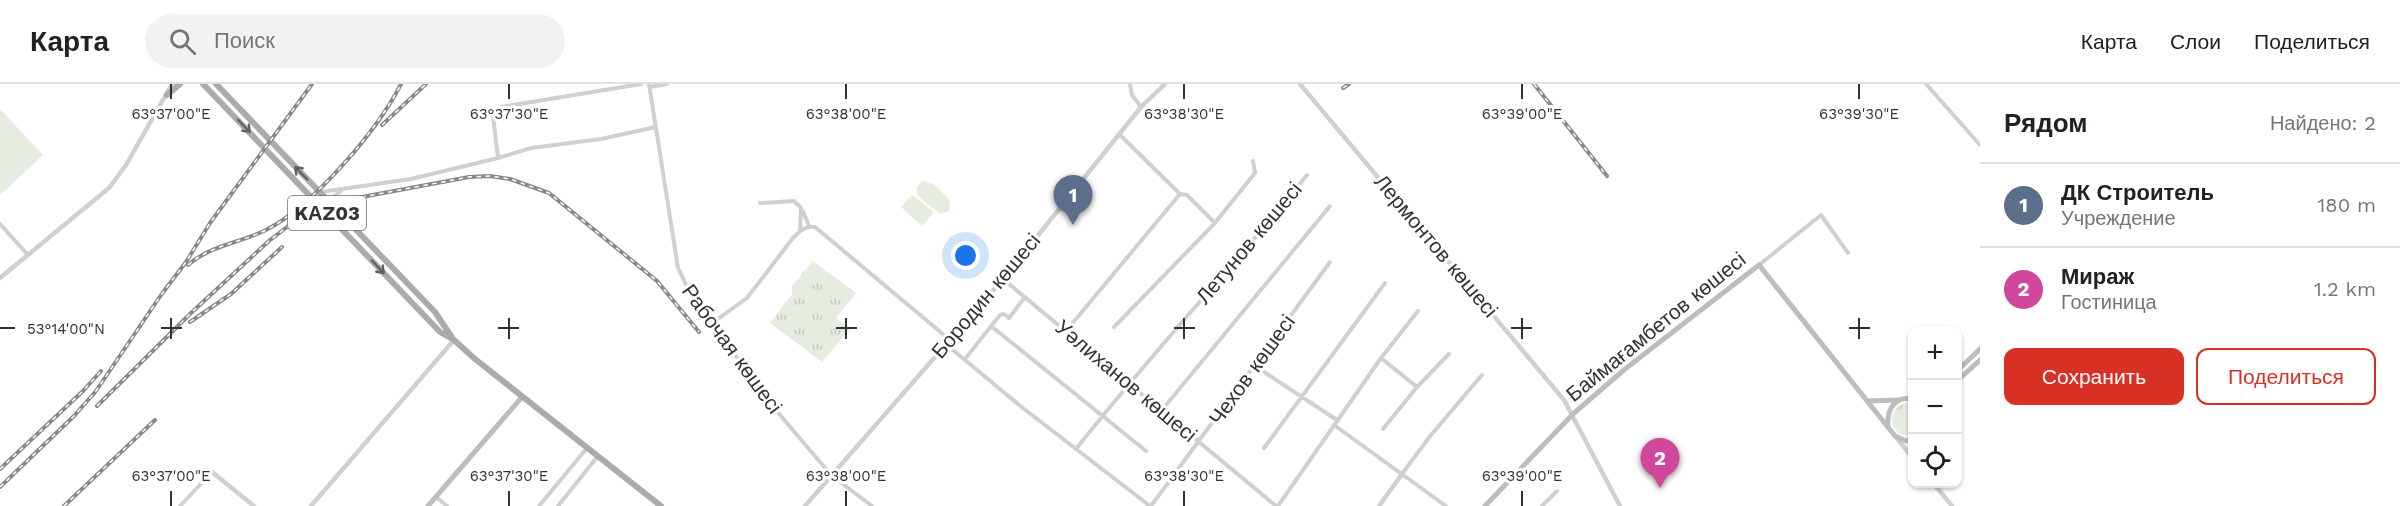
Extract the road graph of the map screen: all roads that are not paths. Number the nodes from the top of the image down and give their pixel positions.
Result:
1 (171, 84) edge
2 (180, 84) edge
3 (203, 84) edge
4 (216, 84) edge
5 (641, 84) edge
6 (667, 84) edge
7 (1130, 84) edge
8 (1165, 84) edge
9 (1300, 84) edge
10 (1926, 84) edge
11 (650, 85) edge
12 (167, 95) junction
13 (1140, 106) junction
14 (656, 127) junction
15 (1119, 134) junction
16 (1980, 145) edge
17 (498, 158) junction
18 (1253, 161) dead end
19 (1307, 175) dead end
20 (344, 189) junction
21 (320, 192) junction
22 (1180, 194) junction
23 (760, 203) dead end
24 (331, 204) junction
25 (801, 207) junction
26 (1330, 207) dead end
27 (1215, 223) junction
28 (0, 224) edge
29 (809, 226) junction
30 (800, 231) junction
31 (1848, 253) dead end
32 (28, 255) junction
33 (1330, 262) dead end
34 (1759, 265) junction
35 (0, 278) edge
36 (1003, 279) junction
37 (1385, 283) dead end
38 (1025, 297) junction
39 (1418, 311) dead end
40 (711, 324) junction
41 (992, 326) junction
42 (1114, 327) dead end
43 (1066, 331) junction
44 (454, 340) junction
45 (948, 343) junction
46 (1980, 348) edge
47 (1449, 354) dead end
48 (1381, 358) junction
49 (965, 359) junction
50 (1980, 360) edge
51 (1255, 366) junction
52 (1962, 366) edge
53 (1482, 375) dead end
54 (1962, 376) edge
55 (1128, 382) junction
56 (1417, 387) junction
57 (522, 397) junction
58 (1908, 398) edge
59 (1301, 399) junction
60 (1899, 400) junction
61 (1868, 401) junction
62 (1162, 410) junction
63 (1573, 414) junction
64 (1102, 416) junction
65 (1337, 420) junction
66 (1334, 425) junction
67 (1888, 427) junction
68 (1383, 429) dead end
69 (1895, 436) junction
70 (1908, 441) edge
71 (1199, 442) junction
72 (587, 448) junction
73 (1264, 448) dead end
74 (1076, 449) junction
75 (1146, 451) dead end
76 (1908, 452) edge
77 (598, 456) junction
78 (212, 472) joint
79 (1402, 474) junction
80 (831, 475) junction
81 (1938, 488) edge
82 (1557, 491) dead end
83 (436, 497) junction
84 (180, 506) edge
85 (254, 506) edge
86 (311, 506) edge
87 (428, 506) edge
88 (447, 506) edge
89 (539, 506) edge
90 (558, 506) edge
91 (661, 506) edge
92 (805, 506) edge
93 (872, 506) edge
94 (1150, 506) edge
95 (1277, 506) edge
96 (1379, 506) edge
97 (1446, 506) edge
98 (1485, 506) edge
99 (1542, 506) edge
100 (1620, 506) edge
101 (1952, 506) edge

1 - 12 main road
2 - 12 main road
3 -> 44 main road, KАZ03
21 -> 4 main road, KАZ03
5 - 17 street
6 - 11 street
7 - 13 street
8 - 13 street, Бородин көшесі
9 - 63 street, Лермонтов көшесі
10 - 16 street
11 - 14 street, Рабочая көшесі
12 - 32 street
13 - 15 street, Бородин көшесі
14 - 17 street
14 - 40 street, Рабочая көшесі
15 - 22 street
15 - 36 street, Бородин көшесі
17 - 20 street
18 - 27 street
19 - 55 street, Летунов көшесі
20 - 21 street
20 - 24 street
21 - 24 main road, KАZ03
22 - 27 street
22 - 43 street
23 - 25 street
24 - 44 main road, KАZ03
25 - 29 street
25 - 30 street
26 - 62 street
27 - 42 street
28 - 32 street
29 - 30 street
29 - 45 street
30 - 40 street
31 - 34 street, Баймағамбетов көшесі
32 - 35 street
33 - 51 street, Чехов көшесі
34 - 61 main road
34 - 63 main road, Баймағамбетов көшесі
36 - 38 street, Уәлиханов көшесі
36 - 45 street, Бородин көшесі
37 - 59 street
38 - 41 street
38 - 43 street, Уәлиханов көшесі
39 - 48 street
40 - 80 street, Рабочая көшесі
41 - 49 street
41 - 64 street
43 - 55 street, Уәлиханов көшесі
44 - 57 main road, KАZ03
44 - 86 street
45 - 49 street
45 - 80 street, Бородин көшесі
46 - 52 main road
47 - 56 street
48 - 56 street
48 - 65 street
49 - 74 street
50 - 54 main road
51 - 59 street
51 - 71 street, Чехов көшесі
53 - 79 street
55 - 62 street, Уәлиханов көшесі
55 - 64 street, Летунов көшесі
56 - 68 street
57 - 72 main road, KАZ03
57 - 83 main road
58 - 60 main road
59 - 65 street
59 - 73 street
60 - 61 main road
60 - 67 main road
61 - 67 main road
62 - 71 street, Уәлиханов көшесі
63 - 98 main road, Баймағамбетов көшесі
63 - 100 street, Лермонтов көшесі
64 - 74 street, Летунов көшесі
64 - 75 street
65 - 66 street
66 - 79 street
66 - 95 street
67 - 69 main road
69 - 70 main road
69 - 76 street
71 - 94 street, Чехов көшесі
71 - 95 street, Уәлиханов көшесі
72 - 77 main road, KАZ03
72 - 89 street
74 - 94 street
77 - 90 street
77 - 91 main road, KАZ03
78 - 84 street
78 - 85 street
79 - 96 street
79 - 97 street
80 - 92 street, Бородин көшесі
80 - 93 street, Рабочая көшесі
81 - 101 street
82 - 99 street
83 - 87 main road
83 - 88 street

